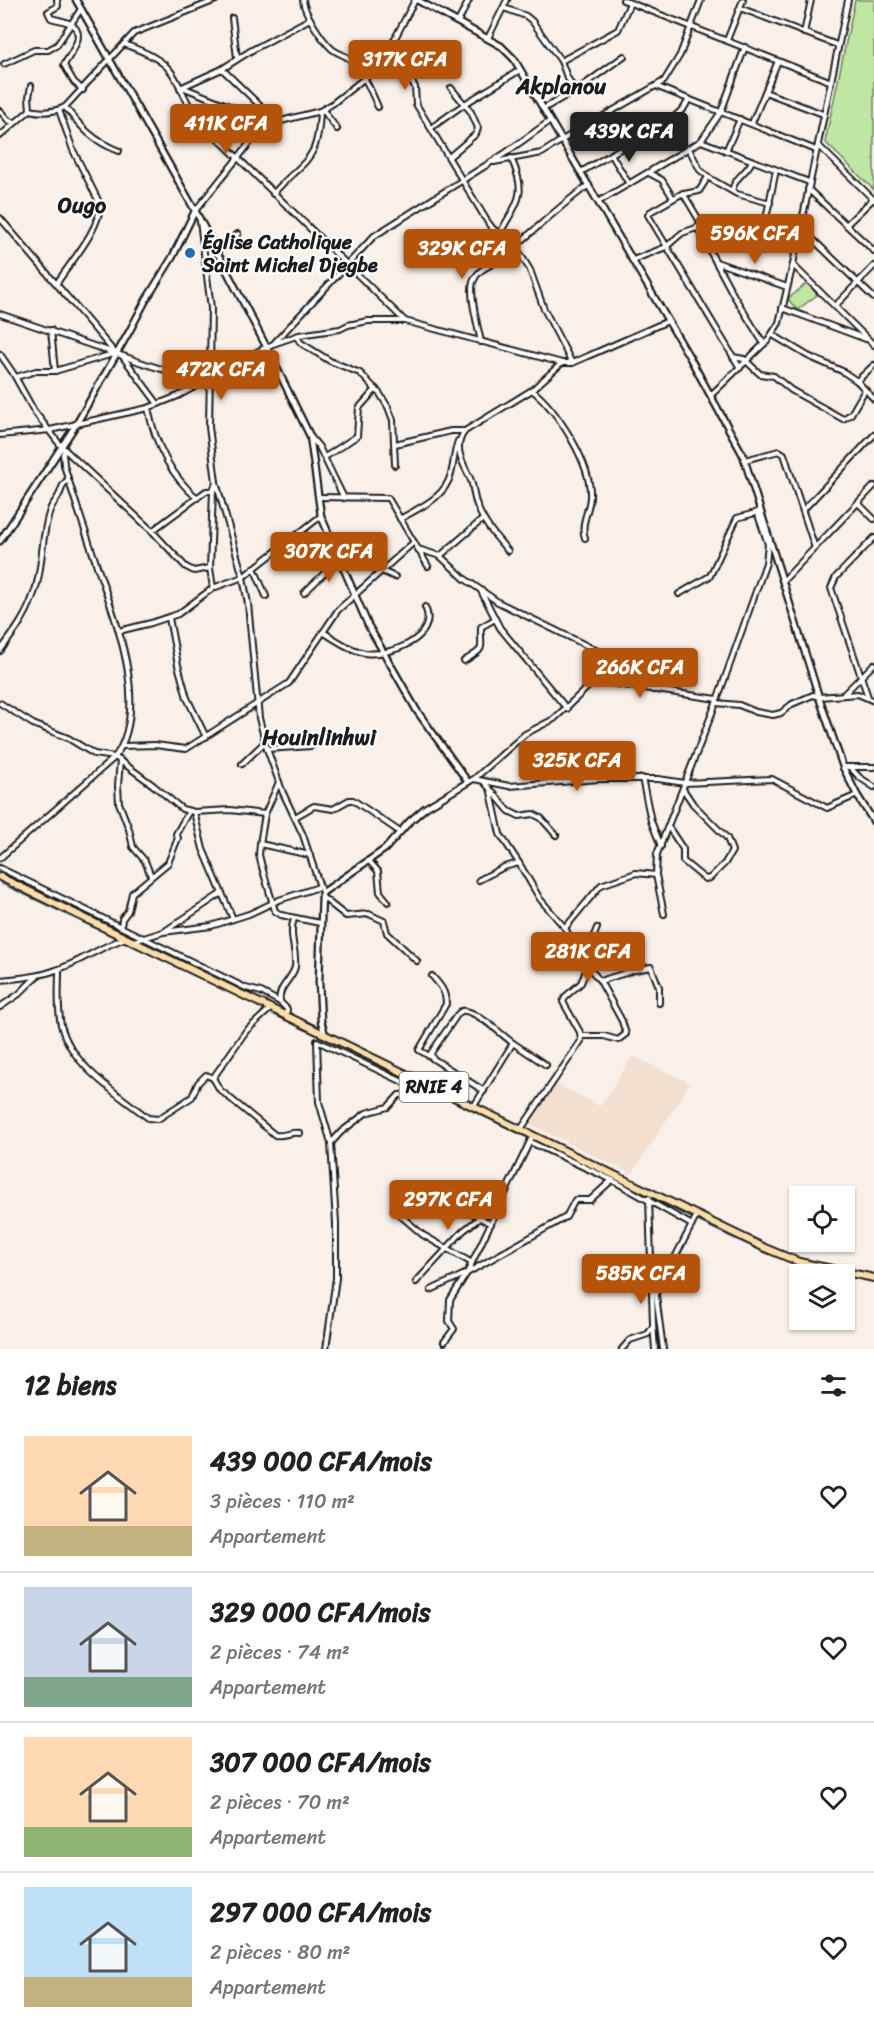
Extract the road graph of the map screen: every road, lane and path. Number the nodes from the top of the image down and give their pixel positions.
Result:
1 (57, 0) edge
2 (76, 0) edge
3 (216, 0) edge
4 (303, 0) edge
5 (416, 0) edge
6 (469, 0) edge
7 (507, 0) edge
8 (623, 0) edge
9 (701, 0) edge
10 (743, 0) edge
11 (810, 0) edge
12 (848, 0) edge
13 (630, 3) junction
14 (504, 8) junction
15 (740, 8) junction
16 (81, 9) junction
17 (232, 18) dead end
18 (310, 19) junction
19 (458, 22) junction
20 (71, 24) junction
21 (691, 26) junction
22 (804, 33) junction
23 (488, 38) junction
24 (726, 40) junction
25 (124, 44) junction
26 (837, 45) junction
27 (745, 47) junction
28 (391, 49) junction
29 (624, 56) dead end
30 (237, 58) junction
31 (109, 60) junction
32 (561, 61) junction
33 (778, 61) junction
34 (4, 64) dead end
35 (222, 69) junction
36 (520, 70) junction
37 (364, 79) junction
38 (829, 81) junction
39 (31, 86) dead end
40 (181, 87) junction
41 (657, 87) junction
42 (452, 88) dead end
43 (83, 90) junction
44 (575, 90) junction
45 (765, 92) junction
46 (689, 99) junction
47 (463, 105) junction
48 (65, 107) junction
49 (378, 107) dead end
50 (543, 109) junction
51 (30, 110) junction
52 (59, 110) junction
53 (0, 111) edge
54 (321, 111) junction
55 (721, 112) junction
56 (823, 114) junction
57 (272, 117) junction
58 (740, 119) junction
59 (550, 121) junction
60 (277, 122) junction
61 (14, 123) junction
62 (752, 123) junction
63 (431, 128) junction
64 (337, 129) dead end
65 (0, 136) edge
66 (562, 140) junction
67 (701, 141) junction
68 (817, 144) junction
69 (689, 149) junction
70 (816, 150) junction
71 (119, 151) dead end
72 (726, 151) junction
73 (611, 154) junction
74 (449, 157) junction
75 (511, 158) junction
76 (237, 159) junction
77 (752, 160) junction
78 (489, 164) junction
79 (776, 170) junction
80 (581, 172) junction
81 (649, 173) junction
82 (708, 176) junction
83 (462, 179) junction
84 (809, 182) junction
85 (629, 184) junction
86 (589, 185) junction
87 (808, 189) junction
88 (732, 191) junction
89 (273, 194) junction
90 (684, 194) junction
91 (673, 198) junction
92 (874, 200) edge
93 (598, 202) junction
94 (770, 203) junction
95 (195, 211) junction
96 (0, 218) edge
97 (199, 218) junction
98 (846, 225) junction
99 (699, 226) junction
100 (800, 228) junction
101 (500, 233) junction
102 (238, 234) dead end
103 (762, 238) junction
104 (516, 246) junction
105 (666, 247) junction
106 (216, 251) junction
107 (795, 251) junction
108 (874, 251) edge
109 (633, 260) junction
110 (716, 262) junction
111 (793, 264) junction
112 (347, 265) junction
113 (874, 266) edge
114 (57, 283) junction
115 (858, 283) junction
116 (787, 287) junction
117 (874, 298) edge
118 (835, 306) junction
119 (783, 308) junction
120 (0, 314) edge
121 (405, 321) junction
122 (668, 321) junction
123 (51, 330) junction
124 (773, 335) junction
125 (296, 336) junction
126 (870, 341) junction
127 (481, 342) junction
128 (273, 344) junction
129 (764, 344) junction
130 (874, 345) edge
131 (267, 348) junction
132 (0, 354) edge
133 (115, 354) junction
134 (123, 356) junction
135 (732, 356) junction
136 (747, 361) junction
137 (562, 363) junction
138 (572, 363) junction
139 (874, 365) edge
140 (740, 368) junction
141 (55, 371) junction
142 (210, 376) junction
143 (16, 378) junction
144 (857, 381) junction
145 (376, 390) junction
146 (532, 390) junction
147 (865, 390) junction
148 (711, 395) junction
149 (874, 399) edge
150 (158, 404) junction
151 (148, 408) junction
152 (76, 423) junction
153 (50, 430) junction
154 (465, 431) junction
155 (0, 435) edge
156 (874, 435) edge
157 (310, 436) junction
158 (460, 439) junction
159 (395, 444) junction
160 (63, 448) junction
161 (325, 457) junction
162 (745, 460) junction
163 (395, 465) dead end
164 (68, 480) junction
165 (216, 482) junction
166 (874, 486) edge
167 (213, 490) junction
168 (318, 497) junction
169 (197, 498) junction
170 (344, 498) junction
171 (858, 503) junction
172 (803, 510) junction
173 (760, 512) junction
174 (321, 516) junction
175 (400, 519) junction
176 (483, 519) junction
177 (874, 519) edge
178 (152, 531) junction
179 (585, 538) dead end
180 (874, 538) edge
181 (0, 541) edge
182 (414, 542) junction
183 (814, 548) junction
184 (417, 549) junction
185 (335, 550) junction
186 (508, 551) dead end
187 (440, 556) junction
188 (339, 559) junction
189 (777, 560) junction
190 (766, 563) junction
191 (428, 567) dead end
192 (210, 568) junction
193 (254, 568) junction
194 (381, 571) junction
195 (243, 577) junction
196 (395, 577) dead end
197 (783, 581) junction
198 (213, 588) junction
199 (481, 590) junction
200 (304, 592) dead end
201 (355, 594) junction
202 (679, 594) dead end
203 (266, 596) dead end
204 (425, 607) dead end
205 (169, 618) junction
206 (495, 619) junction
207 (119, 630) junction
208 (323, 632) junction
209 (0, 651) edge
210 (381, 651) junction
211 (464, 661) dead end
212 (874, 664) edge
213 (862, 676) junction
214 (653, 690) junction
215 (843, 695) junction
216 (819, 697) junction
217 (868, 697) junction
218 (716, 701) junction
219 (874, 701) edge
220 (0, 703) edge
221 (256, 704) junction
222 (567, 709) junction
223 (206, 737) junction
224 (321, 739) dead end
225 (265, 742) junction
226 (123, 746) junction
227 (267, 748) junction
228 (115, 757) junction
229 (120, 760) junction
230 (242, 764) dead end
231 (843, 767) junction
232 (850, 767) junction
233 (874, 767) edge
234 (642, 778) junction
235 (474, 779) junction
236 (279, 782) junction
237 (468, 782) junction
238 (483, 782) junction
239 (685, 783) junction
240 (874, 787) edge
241 (683, 789) junction
242 (491, 791) junction
243 (856, 795) junction
244 (192, 812) junction
245 (265, 814) junction
246 (295, 817) junction
247 (874, 822) edge
248 (668, 828) junction
249 (400, 832) junction
250 (556, 835) dead end
251 (260, 844) junction
252 (661, 846) junction
253 (310, 855) junction
254 (0, 858) edge
255 (369, 861) junction
256 (519, 863) junction
257 (0, 868) edge
258 (656, 874) junction
259 (151, 876) junction
260 (0, 877) edge
261 (479, 879) dead end
262 (222, 892) junction
263 (321, 892) junction
264 (274, 902) junction
265 (388, 902) dead end
266 (664, 914) dead end
267 (294, 918) junction
268 (233, 919) junction
269 (320, 923) junction
270 (121, 927) junction
271 (565, 928) junction
272 (597, 928) dead end
273 (163, 932) junction
274 (126, 938) junction
275 (144, 938) junction
276 (133, 942) junction
277 (590, 945) junction
278 (578, 952) junction
279 (588, 957) dead end
280 (417, 961) dead end
281 (588, 966) junction
282 (58, 970) junction
283 (37, 976) junction
284 (432, 976) dead end
285 (0, 980) edge
286 (600, 981) junction
287 (280, 1002) junction
288 (659, 1003) dead end
289 (0, 1007) edge
290 (269, 1011) junction
291 (286, 1017) junction
292 (326, 1035) junction
293 (581, 1036) junction
294 (513, 1043) junction
295 (432, 1058) junction
296 (546, 1065) dead end
297 (213, 1078) junction
298 (441, 1090) junction
299 (484, 1090) junction
300 (428, 1094) junction
301 (474, 1106) junction
302 (521, 1129) junction
303 (300, 1133) dead end
304 (533, 1135) junction
305 (530, 1142) junction
306 (331, 1143) junction
307 (612, 1180) junction
308 (421, 1189) dead end
309 (650, 1196) junction
310 (500, 1201) junction
311 (393, 1210) dead end
312 (697, 1215) junction
313 (479, 1218) junction
314 (491, 1224) junction
315 (692, 1225) junction
316 (446, 1249) junction
317 (651, 1261) junction
318 (472, 1263) junction
319 (467, 1272) junction
320 (874, 1278) edge
321 (416, 1282) dead end
322 (431, 1290) dead end
323 (656, 1294) junction
324 (653, 1324) junction
325 (444, 1342) dead end
326 (326, 1349) edge
327 (622, 1349) edge
328 (655, 1349) edge
329 (663, 1349) edge

1 - 20 street
2 - 16 street
3 - 25 street
4 - 18 street
5 - 19 street
5 - 28 street
6 - 19 street
7 - 14 street
8 - 13 street
9 - 21 street
10 - 15 street
11 - 22 street
12 - 26 street
13 - 21 street
13 - 32 street
14 - 23 street
14 - 32 street
15 - 22 street
15 - 24 street
16 - 20 street
16 - 31 street
17 - 30 street
18 - 30 street
18 - 37 street
19 - 23 street
20 - 34 street
20 - 43 street
21 - 24 street
21 - 41 street
22 - 26 street
23 - 36 street
24 - 27 street
25 - 31 street
25 - 40 street
26 - 38 street
27 - 33 street
27 - 55 street
28 - 37 street
28 - 63 street
29 - 44 street
30 - 35 street
31 - 43 street
31 - 95 street
32 - 44 street
33 - 38 street
33 - 45 street
35 - 40 street
35 - 57 street
36 - 47 street
36 - 50 street
37 - 49 street
37 - 54 street
38 - 56 street
39 - 51 street
40 - 57 street
40 - 76 street
41 - 46 street
41 - 66 street
42 - 47 street
43 - 48 street
44 - 50 street
45 - 56 street
45 - 62 street
46 - 55 street
46 - 73 street
47 - 63 street
47 - 74 street
48 - 52 street
48 - 71 street
50 - 59 street
51 - 52 street
51 - 61 street
52 - 114 street
53 - 61 street
54 - 60 street
54 - 64 street
54 - 89 street
55 - 58 street
55 - 67 street
56 - 68 street
57 - 60 street
58 - 62 street
58 - 72 street
59 - 66 street
59 - 78 street
60 - 76 street
61 - 65 street
62 - 70 street
63 - 74 street
66 - 75 street
66 - 80 street
67 - 69 street
67 - 72 street
68 - 70 street
68 - 92 street
69 - 81 street
69 - 82 street
70 - 84 street
72 - 77 street
73 - 80 street
73 - 85 street
74 - 83 street
75 - 78 street
75 - 101 street
76 - 89 street
76 - 95 street
77 - 79 street
77 - 88 street
78 - 83 street
79 - 84 street
79 - 94 street
80 - 86 street
81 - 85 street
81 - 91 street
82 - 88 street
82 - 90 street
83 - 101 street
83 - 112 street
84 - 87 street
85 - 93 street
86 - 93 street
86 - 104 street
87 - 98 street
87 - 100 street
88 - 94 street
89 - 112 street
90 - 91 street
90 - 99 street
91 - 105 street
92 - 98 street
93 - 109 street
94 - 103 street
95 - 97 street
95 - 133 street
96 - 114 street
97 - 106 street
97 - 142 street
98 - 108 street
99 - 103 street
99 - 105 street
99 - 110 street
100 - 107 street
100 - 115 street
101 - 104 street
102 - 106 street
103 - 107 street
104 - 127 street
104 - 138 street
105 - 109 street
105 - 135 street
106 - 131 street
107 - 111 street
109 - 122 street
110 - 116 street
110 - 129 street
111 - 116 street
111 - 118 street
112 - 121 street
112 - 128 street
113 - 115 street
114 - 133 street
115 - 117 street
115 - 118 street
116 - 119 street
118 - 126 street
119 - 124 street
119 - 126 street
120 - 123 street
121 - 125 street
121 - 127 street
122 - 138 street
122 - 148 street
123 - 133 street
123 - 141 street
124 - 129 street
124 - 144 street
125 - 128 street
125 - 145 street
126 - 130 street
127 - 137 street
128 - 131 street
129 - 136 street
131 - 142 street
131 - 157 street
132 - 143 street
133 - 134 street
133 - 141 street
133 - 152 street
134 - 142 street
134 - 150 street
135 - 136 street
135 - 140 street
136 - 140 street
136 - 147 street
137 - 138 street
137 - 146 street
139 - 144 street
140 - 148 street
141 - 143 street
142 - 150 street
142 - 165 street
143 - 153 street
144 - 147 street
145 - 159 street
145 - 161 street
146 - 154 street
146 - 179 street
147 - 149 street
148 - 162 street
150 - 151 street
151 - 152 street
151 - 169 street
152 - 153 street
152 - 160 street
153 - 155 street
153 - 160 street
154 - 158 street
154 - 159 street
156 - 172 street
157 - 161 street
157 - 168 street
158 - 175 street
158 - 176 street
159 - 163 street
160 - 164 street
160 - 178 street
160 - 181 street
161 - 170 street
162 - 172 street
162 - 173 street
164 - 207 street
164 - 209 street
165 - 167 street
165 - 195 street
166 - 171 street
167 - 169 street
167 - 192 street
168 - 170 street
168 - 174 street
169 - 178 street
170 - 175 street
171 - 177 street
171 - 183 street
172 - 183 street
173 - 189 street
173 - 190 street
173 - 202 street
174 - 185 street
174 - 193 street
175 - 182 street
176 - 186 street
176 - 187 street
178 - 192 street
180 - 213 street
182 - 184 street
182 - 194 street
183 - 197 street
184 - 187 street
184 - 191 street
185 - 188 street
185 - 194 street
187 - 199 street
188 - 200 street
188 - 201 street
189 - 190 street
189 - 197 street
190 - 218 street
192 - 198 street
193 - 195 street
193 - 203 street
194 - 196 street
194 - 201 street
195 - 198 street
195 - 221 street
197 - 216 street
198 - 205 street
199 - 206 street
199 - 214 street
201 - 208 street
201 - 210 street
204 - 210 street
205 - 207 street
205 - 223 street
206 - 211 street
206 - 222 street
207 - 226 street
208 - 210 street
208 - 221 street
210 - 237 street
212 - 213 street
213 - 215 street
213 - 217 street
214 - 218 street
214 - 222 street
215 - 216 street
215 - 217 street
216 - 218 street
216 - 231 street
217 - 219 street
218 - 239 street
220 - 228 street
221 - 223 street
221 - 225 street
222 - 235 street
223 - 226 street
224 - 227 street
225 - 227 street
225 - 230 street
226 - 228 street
227 - 236 street
228 - 229 street
228 - 254 street
229 - 244 street
229 - 259 street
231 - 232 street
231 - 243 street
232 - 233 street
232 - 240 street
234 - 238 street
234 - 239 street
234 - 252 street
235 - 237 street
235 - 238 street
236 - 245 street
236 - 246 street
237 - 249 street
238 - 242 street
239 - 241 street
239 - 243 street
241 - 248 street
241 - 248 street
242 - 250 street
242 - 256 street
243 - 247 street
244 - 245 street
244 - 259 street
244 - 262 street
245 - 251 street
246 - 249 street
246 - 253 street
248 - 252 street
249 - 255 street
251 - 253 street
251 - 264 street
252 - 258 street
253 - 263 street
255 - 263 street
255 - 265 street
256 - 261 street
256 - 271 street
257 - 270 street
258 - 266 street
258 - 271 street
259 - 270 street
260 - 274 main road, RNIE 4
262 - 268 street
262 - 273 street
263 - 264 street
263 - 269 street
263 - 280 street
264 - 267 street
264 - 268 street
267 - 269 street
267 - 287 street
268 - 273 street
269 - 292 street
270 - 275 street
271 - 278 street
272 - 277 street
273 - 275 street
274 - 276 main road, RNIE 4
274 - 282 street
275 - 276 street
275 - 287 street
276 - 290 main road, RNIE 4
277 - 278 street
277 - 279 street
278 - 281 street
281 - 286 street
281 - 293 street
282 - 283 street
282 - 297 street
283 - 285 street
283 - 289 street
284 - 295 street
286 - 288 street
286 - 293 street
287 - 291 street
290 - 291 main road, RNIE 4
290 - 297 street
291 - 292 main road, RNIE 4
292 - 298 main road, RNIE 4
293 - 302 street
294 - 295 street
294 - 296 street
294 - 299 street
295 - 299 street
297 - 303 street
298 - 300 street
298 - 301 main road, RNIE 4
299 - 301 street
300 - 306 street
300 - 306 street
301 - 302 main road, RNIE 4
302 - 304 main road, RNIE 4
304 - 305 street
304 - 309 main road, RNIE 4
305 - 307 street
305 - 310 street
306 - 326 street
307 - 309 street
307 - 319 street
308 - 313 street
309 - 312 main road, RNIE 4
309 - 315 street
309 - 317 street
310 - 313 street
310 - 314 street
311 - 316 street
312 - 315 street
312 - 320 main road, RNIE 4
313 - 314 street
313 - 316 street
314 - 318 street
315 - 323 street
316 - 318 street
316 - 321 street
317 - 323 street
317 - 324 street
318 - 319 street
319 - 322 street
319 - 325 street
323 - 329 street
324 - 327 street
324 - 328 street

